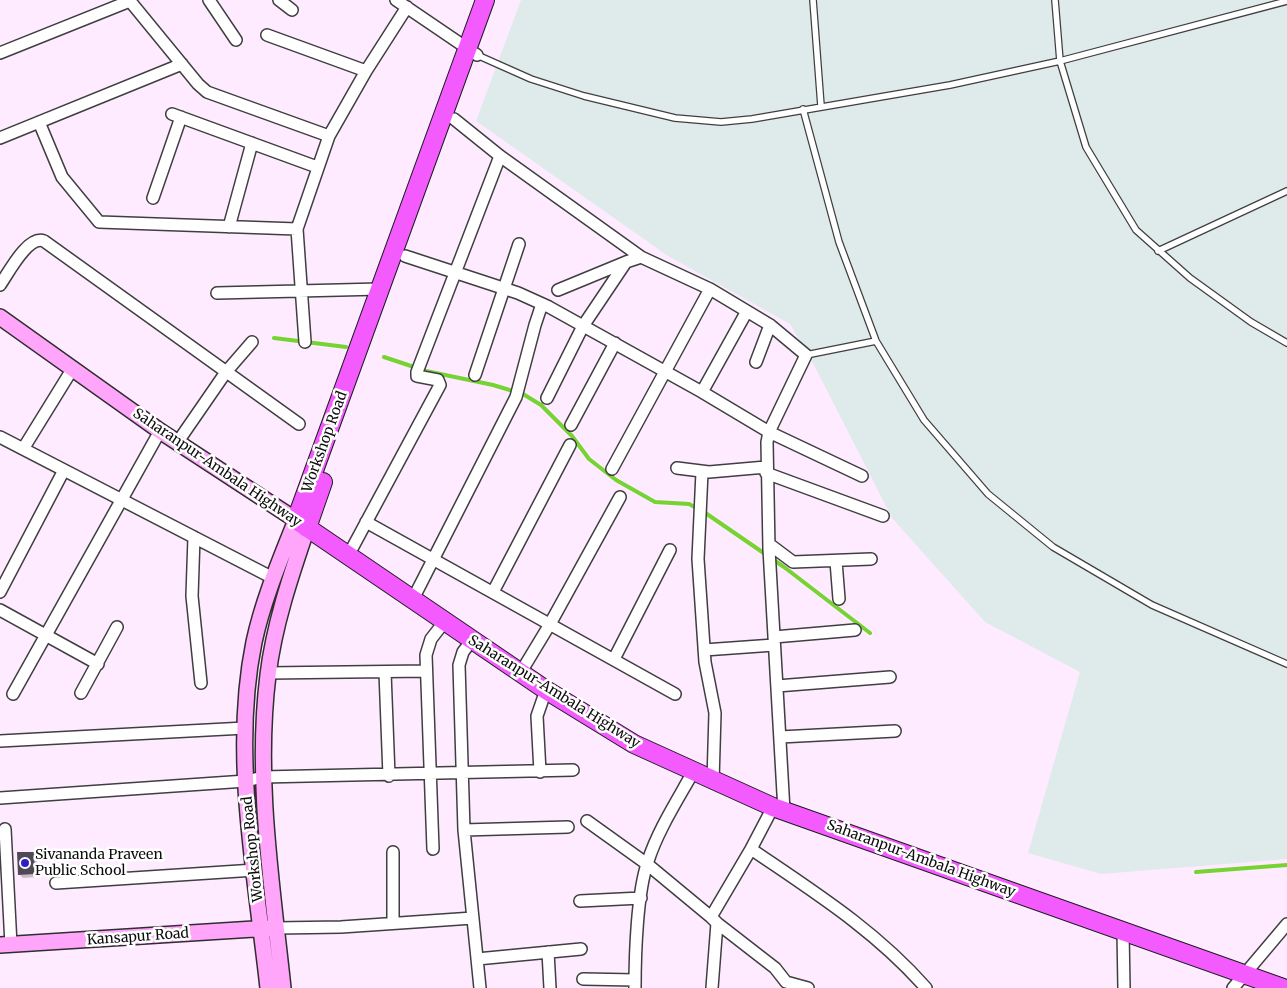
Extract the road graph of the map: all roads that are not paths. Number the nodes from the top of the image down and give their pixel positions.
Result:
1 (209, 0) edge
2 (279, 0) edge
3 (396, 0) edge
4 (485, 0) edge
5 (497, 0) edge
6 (813, 0) edge
7 (1055, 0) edge
8 (129, 1) edge
9 (1287, 1) edge
10 (407, 7) junction
11 (292, 10) dead end
12 (267, 35) dead end
13 (236, 40) dead end
14 (472, 52) junction
15 (0, 53) edge
16 (1060, 61) junction
17 (182, 64) junction
18 (366, 71) junction
19 (821, 106) junction
20 (803, 109) junction
21 (454, 119) junction
22 (39, 122) junction
23 (328, 136) junction
24 (0, 138) edge
25 (252, 143) junction
26 (500, 156) junction
27 (317, 167) junction
28 (1287, 191) edge
29 (154, 198) dead end
30 (229, 227) junction
31 (297, 229) junction
32 (519, 244) dead end
33 (1158, 251) junction
34 (405, 256) junction
35 (641, 257) junction
36 (626, 262) junction
37 (457, 273) junction
38 (0, 285) edge
39 (504, 288) junction
40 (380, 289) junction
41 (710, 289) junction
42 (558, 290) dead end
43 (300, 291) junction
44 (217, 293) dead end
45 (542, 304) junction
46 (747, 311) junction
47 (0, 317) edge
48 (770, 324) junction
49 (583, 326) junction
50 (876, 341) junction
51 (252, 342) dead end
52 (304, 342) dead end
53 (615, 343) junction
54 (1287, 343) edge
55 (806, 355) junction
56 (756, 362) dead end
57 (73, 368) junction
58 (664, 370) junction
59 (226, 372) junction
60 (475, 375) dead end
61 (702, 392) junction
62 (547, 398) dead end
63 (300, 424) dead end
64 (571, 425) dead end
65 (160, 431) junction
66 (769, 432) junction
67 (0, 437) edge
68 (177, 443) junction
69 (570, 445) dead end
70 (23, 449) junction
71 (677, 468) dead end
72 (612, 469) dead end
73 (64, 470) junction
74 (766, 470) junction
75 (702, 472) junction
76 (862, 476) dead end
77 (620, 497) dead end
78 (121, 499) junction
79 (883, 516) dead end
80 (366, 522) junction
81 (302, 524) junction
82 (194, 537) junction
83 (769, 546) junction
84 (670, 550) dead end
85 (348, 556) junction
86 (433, 559) junction
87 (870, 559) dead end
88 (836, 561) junction
89 (273, 578) junction
90 (0, 592) edge
91 (493, 592) junction
92 (413, 599) junction
93 (839, 599) dead end
94 (0, 610) edge
95 (445, 621) junction
96 (550, 624) junction
97 (117, 627) dead end
98 (855, 630) dead end
99 (46, 636) junction
100 (472, 640) junction
101 (774, 641) junction
102 (704, 650) junction
103 (614, 659) junction
104 (98, 664) junction
105 (1287, 664) edge
106 (426, 671) junction
107 (385, 672) junction
108 (521, 672) junction
109 (268, 673) junction
110 (890, 677) dead end
111 (201, 683) dead end
112 (777, 686) junction
113 (546, 690) junction
114 (81, 693) dead end
115 (13, 694) dead end
116 (675, 694) dead end
117 (245, 728) junction
118 (895, 731) dead end
119 (780, 737) junction
120 (0, 741) edge
121 (573, 770) dead end
122 (462, 772) junction
123 (540, 772) junction
124 (693, 772) junction
125 (430, 775) junction
126 (389, 776) junction
127 (263, 777) junction
128 (246, 781) junction
129 (713, 781) junction
130 (0, 798) edge
131 (778, 809) junction
132 (587, 821) dead end
133 (568, 827) dead end
134 (5, 829) dead end
135 (464, 830) junction
136 (433, 849) dead end
137 (751, 849) junction
138 (393, 852) dead end
139 (647, 864) junction
140 (255, 870) junction
141 (56, 883) dead end
142 (641, 898) junction
143 (580, 901) dead end
144 (473, 918) junction
145 (714, 920) junction
146 (393, 923) junction
147 (1287, 924) edge
148 (269, 928) junction
149 (1124, 931) junction
150 (6, 945) edge
151 (581, 949) dead end
152 (548, 952) junction
153 (477, 959) junction
154 (1245, 974) junction
155 (582, 979) dead end
156 (635, 984) edge
157 (786, 985) edge
158 (268, 988) edge
159 (282, 988) edge
160 (479, 988) edge
161 (550, 988) edge
162 (712, 988) edge
163 (808, 988) edge
164 (925, 988) edge
165 (1124, 988) edge
166 (1232, 988) edge
167 (1283, 988) edge

1 - 13 street
2 - 11 street
3 - 10 street
4 - 14 main road, Workshop Road
5 - 14 main road, Workshop Road
6 - 19 lane
7 - 16 lane
8 - 15 street
8 - 17 street
9 - 16 lane
10 - 14 street
10 - 18 street
12 - 18 street
14 - 20 lane
14 - 21 main road, Workshop Road
14 - 40 main road, Workshop Road
16 - 19 lane
16 - 33 lane
17 - 22 street
17 - 23 street
18 - 23 street
19 - 20 lane
20 - 50 lane
21 - 26 street
21 - 34 main road, Workshop Road
22 - 24 street
22 - 30 street
23 - 27 street
25 - 27 street
25 - 29 street
25 - 30 street
26 - 35 street
26 - 37 street
27 - 31 street
28 - 33 lane
30 - 31 street
31 - 43 street
32 - 39 street
33 - 54 lane
34 - 37 street
34 - 81 main road, Workshop Road
35 - 36 street
35 - 41 street
36 - 42 street
36 - 49 street
37 - 39 street
37 - 80 street
38 - 59 street
39 - 45 street
39 - 60 street
40 - 43 street
40 - 81 main road, Workshop Road
41 - 46 street
41 - 58 street
43 - 44 street
43 - 52 street
45 - 49 street
45 - 86 street
46 - 48 street
46 - 61 street
47 - 57 main road, Saharanpur-Ambala Highway
48 - 55 street
48 - 56 street
49 - 53 street
49 - 62 street
50 - 55 lane
50 - 105 lane
51 - 59 street
53 - 58 street
53 - 64 street
55 - 66 street
57 - 65 main road, Saharanpur-Ambala Highway
57 - 70 street
58 - 61 street
58 - 72 street
59 - 63 street
59 - 68 street
61 - 66 street
65 - 68 main road, Saharanpur-Ambala Highway
65 - 78 street
66 - 74 street
66 - 76 street
67 - 70 street
68 - 81 main road, Saharanpur-Ambala Highway
69 - 91 street
70 - 73 street
71 - 75 street
73 - 78 street
73 - 90 street
74 - 75 street
74 - 79 street
74 - 83 street
75 - 102 street
77 - 96 street
78 - 82 street
78 - 99 street
80 - 85 street
80 - 86 street
81 - 85 main road, Saharanpur-Ambala Highway
81 - 89 main road, Workshop Road
81 - 109 main road, Workshop Road
82 - 89 street
82 - 111 street
83 - 88 street
83 - 101 street
84 - 103 street
85 - 92 main road, Saharanpur-Ambala Highway
86 - 91 street
86 - 92 street
87 - 88 street
88 - 93 street
89 - 117 main road, Workshop Road
91 - 96 street
92 - 95 main road, Saharanpur-Ambala Highway
94 - 99 street
95 - 100 main road, Saharanpur-Ambala Highway
95 - 106 street
96 - 103 street
96 - 108 street
97 - 104 street
98 - 101 street
99 - 104 street
99 - 115 street
100 - 108 main road, Saharanpur-Ambala Highway
100 - 122 street
101 - 102 street
101 - 112 street
102 - 129 street
103 - 116 street
104 - 114 street
106 - 107 street
106 - 125 street
107 - 109 street
107 - 126 street
108 - 113 main road, Saharanpur-Ambala Highway
109 - 127 main road, Workshop Road
110 - 112 street
112 - 119 street
113 - 123 street
113 - 124 main road, Saharanpur-Ambala Highway
117 - 120 street
117 - 128 main road, Workshop Road
118 - 119 street
119 - 131 street
121 - 123 street
122 - 123 street
122 - 125 street
122 - 135 street
124 - 129 main road, Saharanpur-Ambala Highway
124 - 139 street
125 - 126 street
125 - 136 street
126 - 127 street
127 - 128 street
127 - 148 main road, Workshop Road
128 - 130 street
128 - 140 main road, Workshop Road
129 - 131 main road, Saharanpur-Ambala Highway
131 - 137 street
131 - 149 main road, Saharanpur-Ambala Highway
132 - 139 street
133 - 135 street
134 - 150 street
135 - 144 street
137 - 145 street
137 - 164 street
138 - 146 street
139 - 142 street
139 - 145 street
140 - 141 street
140 - 148 main road, Workshop Road
142 - 143 street
142 - 156 street
144 - 146 street
144 - 153 street
145 - 157 street
145 - 162 street
146 - 148 street
147 - 154 street
148 - 150 main road, Kansapur Road
148 - 158 main road, Workshop Road
148 - 159 main road, Workshop Road
149 - 154 main road, Saharanpur-Ambala Highway
149 - 165 street
151 - 152 street
152 - 153 street
152 - 161 street
153 - 160 street
154 - 166 street
154 - 167 main road, Saharanpur-Ambala Highway
155 - 156 street
157 - 163 street

